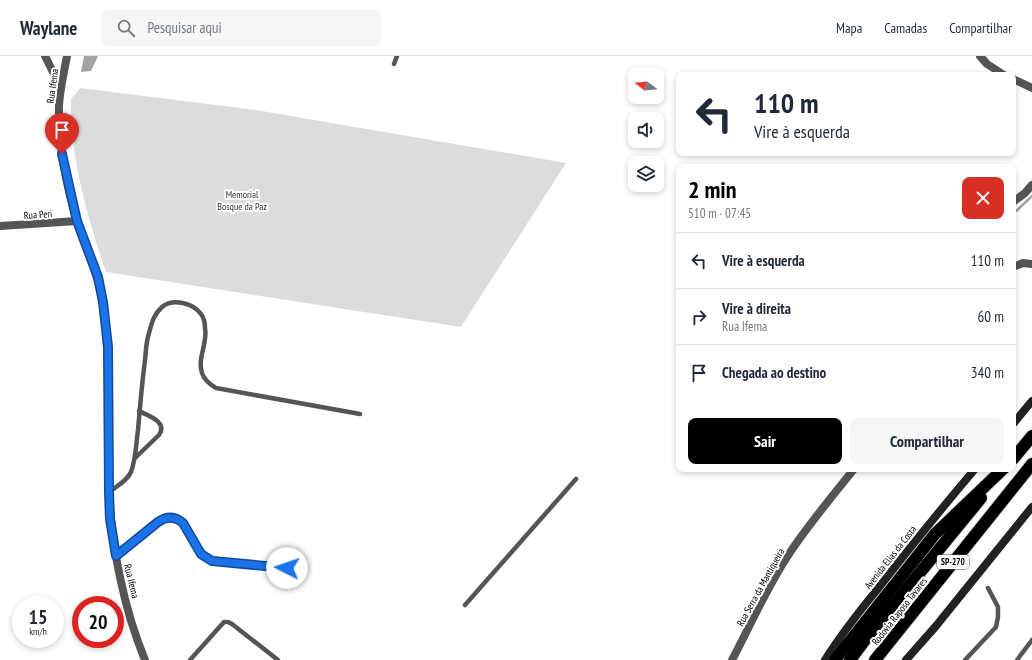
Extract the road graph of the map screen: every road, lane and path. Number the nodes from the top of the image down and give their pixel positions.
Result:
1 (45, 56) edge
2 (67, 56) edge
3 (397, 56) edge
4 (980, 56) edge
5 (394, 64) dead end
6 (999, 72) edge
7 (1016, 80) edge
8 (61, 88) junction
9 (1032, 88) edge
10 (1032, 185) edge
11 (1016, 199) edge
12 (77, 221) junction
13 (0, 226) edge
14 (1032, 264) edge
15 (1016, 266) edge
16 (1032, 402) edge
17 (140, 410) junction
18 (360, 414) dead end
19 (1016, 421) edge
20 (1032, 436) edge
21 (1016, 456) edge
22 (135, 458) junction
23 (1032, 464) edge
24 (852, 472) edge
25 (972, 472) edge
26 (1001, 472) edge
27 (1002, 472) edge
28 (576, 479) dead end
29 (109, 492) junction
30 (1032, 507) edge
31 (116, 556) junction
32 (287, 568) dead end
33 (988, 588) dead end
34 (465, 605) dead end
35 (1032, 640) edge
36 (145, 660) edge
37 (190, 660) edge
38 (278, 660) edge
39 (732, 660) edge
40 (825, 660) edge
41 (835, 660) edge
42 (850, 660) edge
43 (875, 660) edge
44 (906, 660) edge
45 (965, 660) edge
46 (1017, 660) edge

1 - 8 street
2 - 8 street, Rua Ifema
3 - 5 lane
4 - 6 street
7 - 9 street
8 - 12 street, Rua Ifema
10 - 11 street
12 - 13 street, Rua Peri
12 - 29 street, Rua Ifema
14 - 15 street
16 - 19 main road
17 - 18 lane
17 - 22 lane
17 - 22 lane
20 - 21 highway
22 - 29 lane
23 - 43 highway, Rodovia Raposo Tavares / SP-270
24 - 39 street, Rua Serra da Mantiqueira
25 - 40 main road, Avenida Elias da Costa
26 - 41 highway
27 - 42 highway, Rodovia Raposo Tavares / SP-270
28 - 34 lane
29 - 31 street, Rua Ifema
30 - 44 main road
31 - 32 lane
31 - 36 street, Rua Ifema
33 - 45 lane
35 - 46 lane
37 - 38 lane

